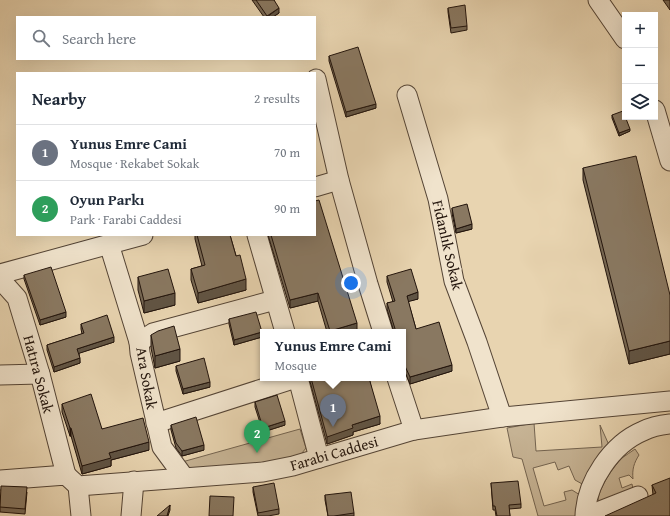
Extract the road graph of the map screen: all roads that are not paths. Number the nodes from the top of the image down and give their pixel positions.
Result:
1 (598, 0) edge
2 (622, 35) edge
3 (316, 79) edge
4 (407, 95) dead end
5 (658, 120) edge
6 (670, 161) edge
7 (339, 180) junction
8 (316, 187) edge
9 (139, 236) edge
10 (257, 236) edge
11 (109, 244) junction
12 (0, 274) edge
13 (0, 279) edge
14 (275, 300) junction
15 (284, 329) edge
16 (382, 329) edge
17 (139, 342) junction
18 (0, 374) edge
19 (40, 374) junction
20 (288, 381) edge
21 (298, 381) edge
22 (398, 381) edge
23 (670, 401) edge
24 (639, 404) junction
25 (502, 417) junction
26 (156, 423) junction
27 (670, 424) edge
28 (414, 430) junction
29 (643, 431) junction
30 (319, 458) junction
31 (184, 478) junction
32 (0, 480) edge
33 (72, 480) junction
34 (134, 481) junction
35 (638, 496) dead end
36 (81, 516) edge
37 (130, 516) edge
38 (586, 516) edge

1 - 2 street
3 - 7 street
4 - 25 street, Fidanlık Sokak
5 - 6 street
7 - 8 street
7 - 16 street
9 - 11 street
10 - 14 street
11 - 12 street
11 - 17 street
13 - 19 street, Hatıra Sokak
14 - 15 street
14 - 17 street, Ara Sokak
17 - 26 street, Ara Sokak
18 - 19 street
19 - 33 street, Hatıra Sokak
20 - 26 street
21 - 30 street
22 - 28 street
23 - 24 street, Farabi Caddesi
24 - 25 street, Farabi Caddesi
24 - 29 street
25 - 28 street, Farabi Caddesi
26 - 31 street, Ara Sokak
27 - 29 street
28 - 30 street, Farabi Caddesi
29 - 38 street
30 - 31 street, Farabi Caddesi
31 - 34 street, Farabi Caddesi
32 - 33 street, Farabi Caddesi
33 - 34 street, Farabi Caddesi
33 - 36 street, Hatıra Sokak
34 - 37 street
35 - 38 street

